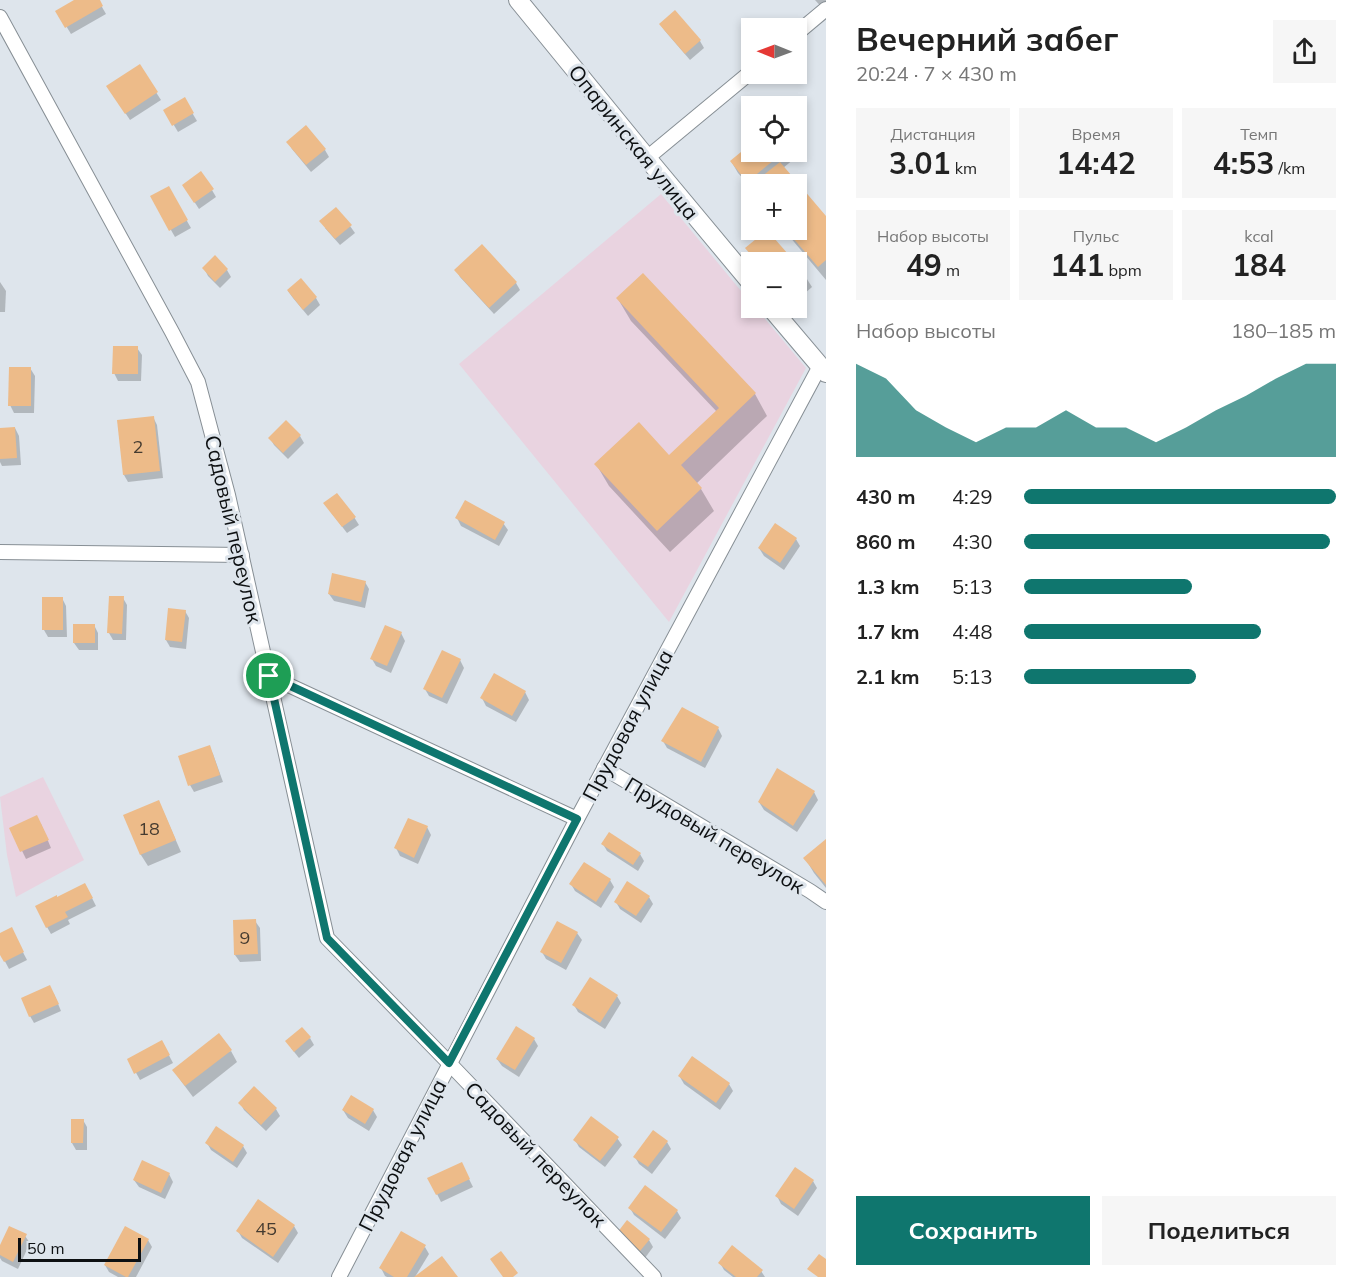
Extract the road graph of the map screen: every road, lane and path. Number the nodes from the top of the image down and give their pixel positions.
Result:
1 (518, 0) edge
2 (826, 9) edge
3 (0, 17) edge
4 (807, 25) edge
5 (741, 80) edge
6 (647, 158) junction
7 (741, 271) edge
8 (780, 318) edge
9 (823, 369) edge
10 (0, 552) edge
11 (242, 555) junction
12 (269, 676) junction
13 (604, 768) junction
14 (577, 819) junction
15 (826, 902) edge
16 (449, 1063) junction
17 (339, 1277) edge
18 (654, 1277) edge

1 - 6 main road, Опаринская улица
2 - 4 street
3 - 11 street, Садовый переулок
5 - 6 street
6 - 7 main road, Опаринская улица
8 - 9 main road
9 - 13 street, Прудовая улица
10 - 11 street
11 - 12 street, Садовый переулок
12 - 14 street
12 - 16 street, Садовый переулок
13 - 14 street, Прудовая улица
13 - 15 street, Прудовый переулок
14 - 16 street, Прудовая улица
16 - 17 street, Прудовая улица
16 - 18 street, Садовый переулок

